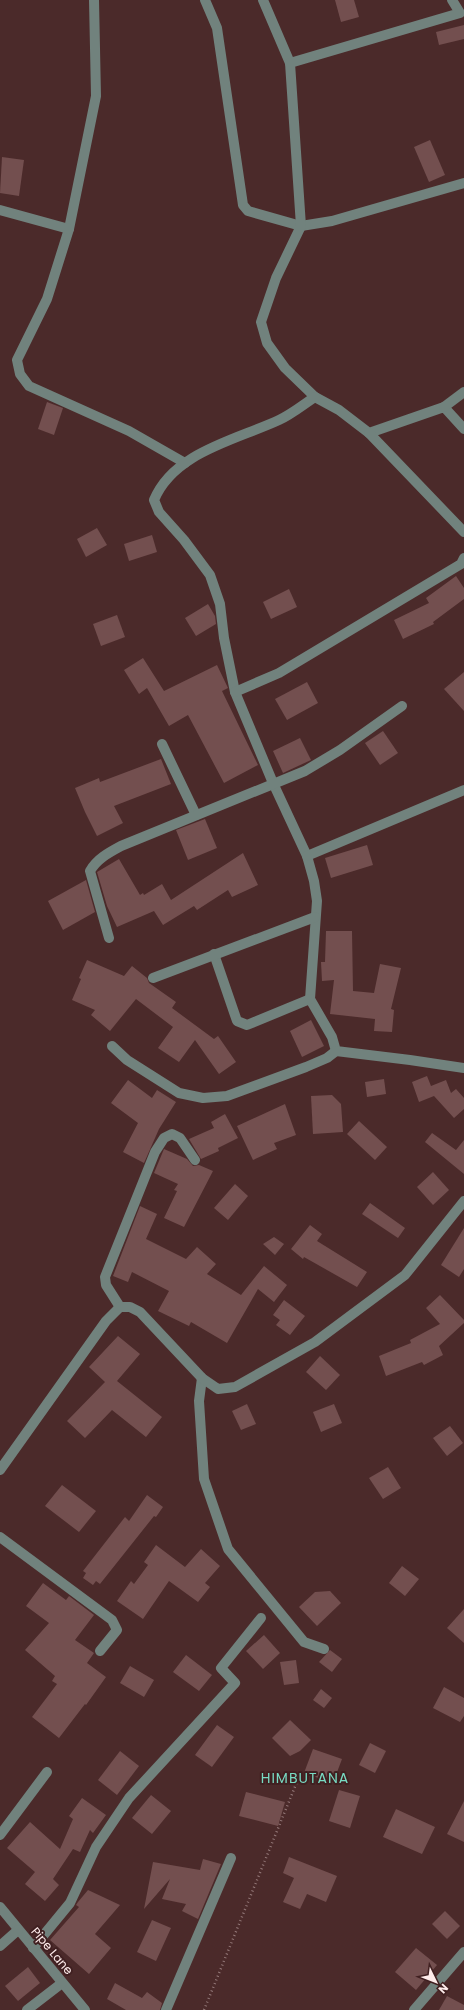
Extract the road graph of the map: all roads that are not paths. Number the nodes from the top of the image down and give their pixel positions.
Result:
1 (94, 0) edge
2 (205, 0) edge
3 (263, 0) edge
4 (452, 0) edge
5 (462, 12) edge
6 (290, 63) junction
7 (464, 183) edge
8 (0, 210) edge
9 (301, 226) junction
10 (69, 230) junction
11 (464, 392) edge
12 (315, 397) junction
13 (444, 407) junction
14 (464, 429) edge
15 (368, 433) junction
16 (185, 464) junction
17 (464, 532) edge
18 (464, 558) edge
19 (236, 692) junction
20 (402, 706) dead end
21 (162, 744) dead end
22 (273, 783) junction
23 (464, 790) edge
24 (196, 815) junction
25 (307, 856) junction
26 (315, 917) junction
27 (109, 938) dead end
28 (214, 954) junction
29 (153, 978) dead end
30 (310, 999) junction
31 (112, 1046) dead end
32 (336, 1051) junction
33 (464, 1068) edge
34 (195, 1160) dead end
35 (464, 1201) edge
36 (120, 1307) junction
37 (202, 1378) junction
38 (0, 1470) edge
39 (0, 1537) edge
40 (262, 1618) dead end
41 (324, 1649) dead end
42 (100, 1651) dead end
43 (47, 1772) dead end
44 (0, 1834) edge
45 (231, 1858) dead end
46 (0, 1907) edge
47 (18, 1930) junction
48 (0, 1946) edge
49 (33, 1948) junction
50 (464, 1952) edge
51 (62, 1983) junction
52 (27, 2010) edge
53 (85, 2010) edge
54 (166, 2010) edge
55 (414, 2010) edge

1 - 10 street
2 - 9 street
3 - 6 street
4 - 5 street
5 - 6 street
6 - 9 street
7 - 9 street
8 - 10 street
9 - 12 street
10 - 16 street
11 - 13 street
12 - 15 street
12 - 16 street
13 - 14 street
13 - 15 street
15 - 17 street
16 - 19 street
18 - 19 street
19 - 22 street
20 - 22 street
21 - 24 street
22 - 24 street
22 - 25 street
23 - 25 street
24 - 27 street
25 - 26 street
26 - 28 street
26 - 30 street
28 - 29 street
28 - 30 street
30 - 32 street
31 - 32 street
32 - 33 street
34 - 36 street
35 - 37 street
36 - 37 street
36 - 38 street
37 - 41 street
39 - 42 street
40 - 49 street
43 - 44 street
45 - 54 street
46 - 47 street, Pipe Lane
47 - 48 street
47 - 49 street, Pipe Lane
49 - 51 street, Pipe Lane
50 - 55 street
51 - 52 street
51 - 53 street, Pipe Lane

